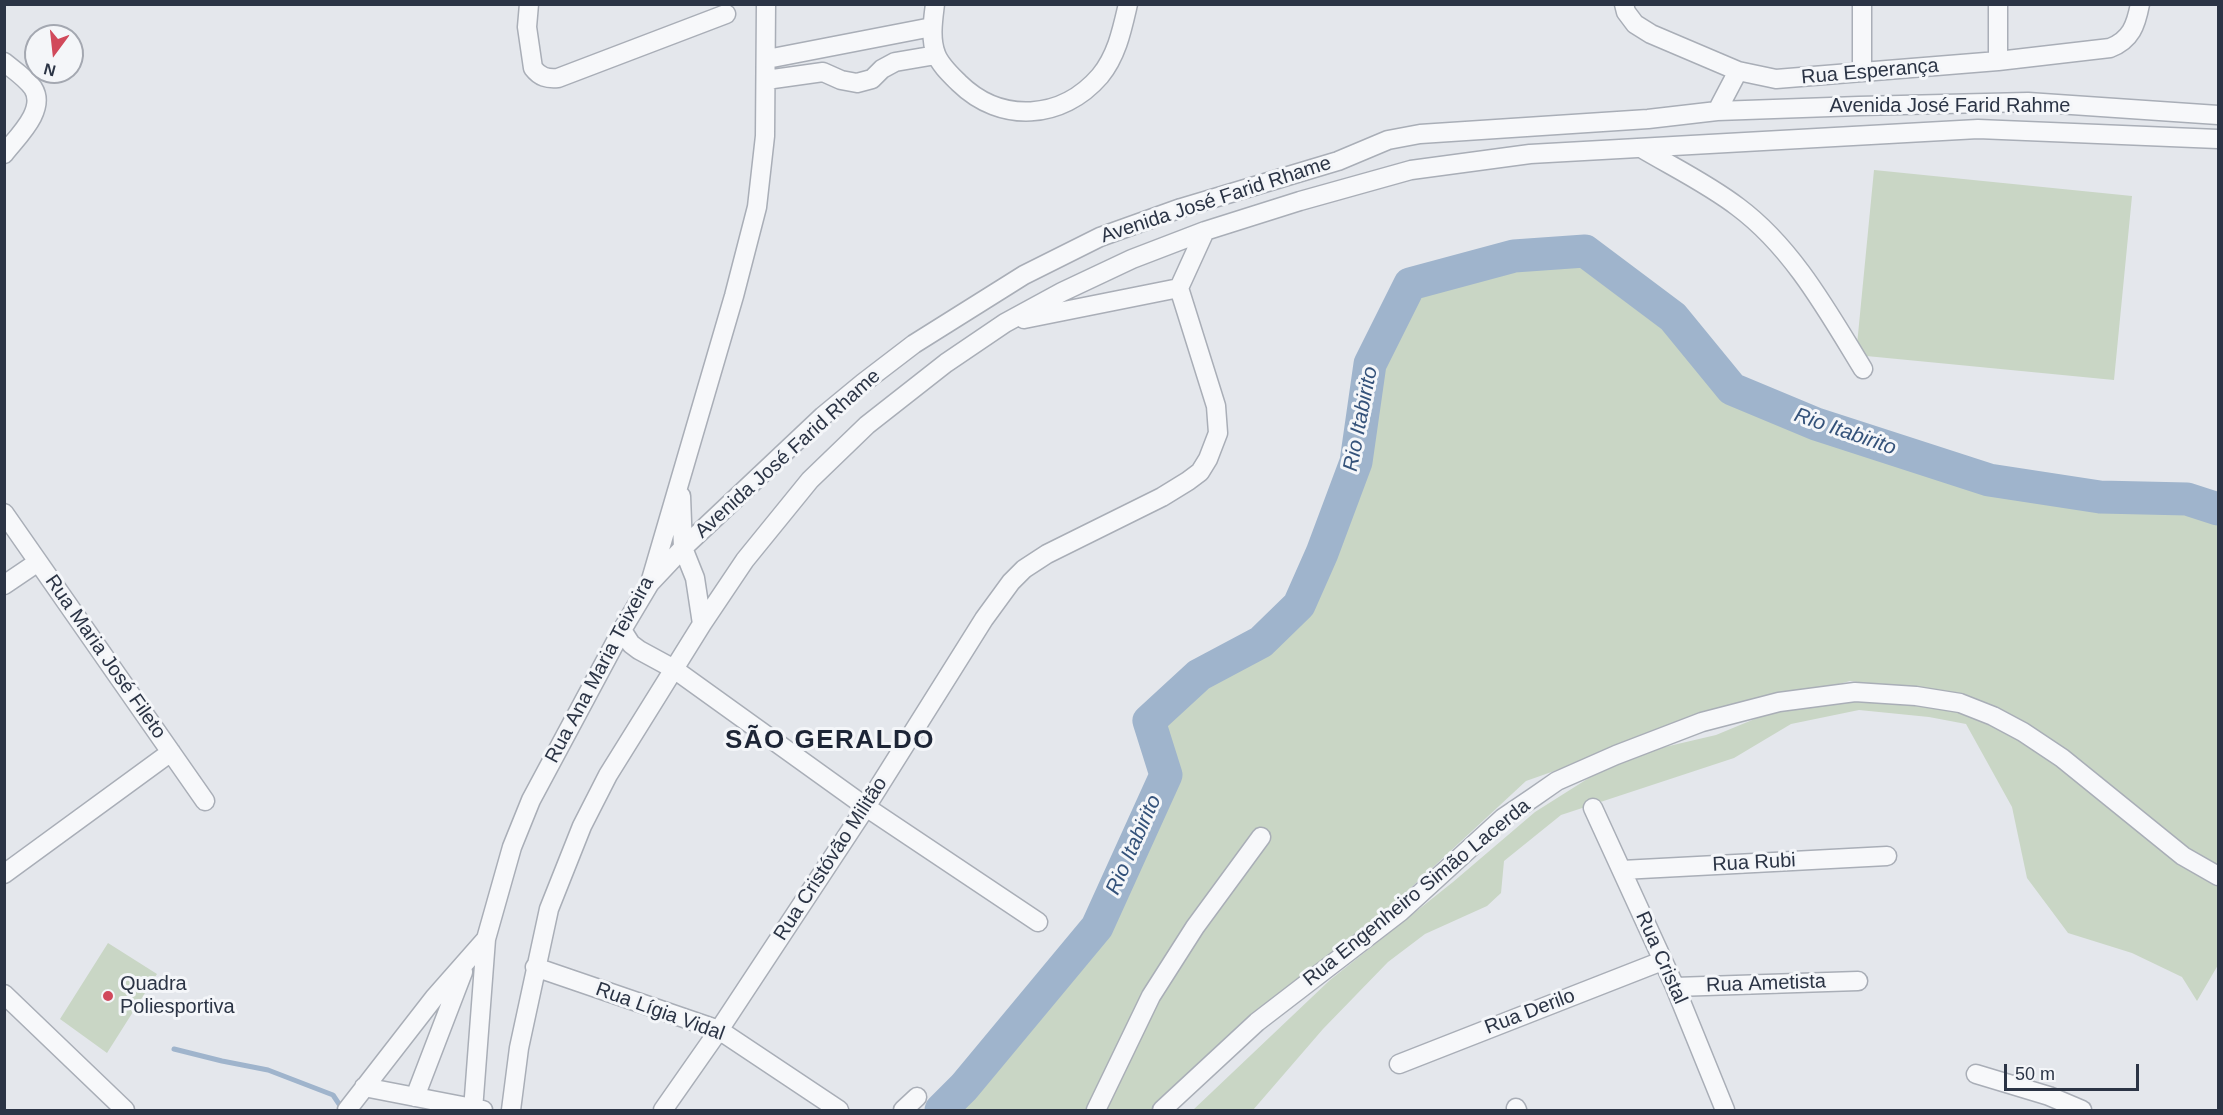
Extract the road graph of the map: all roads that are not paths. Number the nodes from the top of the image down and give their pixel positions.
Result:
1 (529, 4) edge
2 (766, 4) edge
3 (935, 4) edge
4 (1128, 4) edge
5 (1862, 4) edge
6 (1998, 4) edge
7 (2140, 4) edge
8 (1625, 8) edge
9 (726, 14) dead end
10 (932, 27) junction
11 (936, 55) junction
12 (767, 59) junction
13 (1998, 61) junction
14 (4, 62) edge
15 (1738, 71) junction
16 (1862, 72) junction
17 (766, 80) junction
18 (1717, 111) junction
19 (2218, 115) edge
20 (2218, 140) edge
21 (1641, 148) junction
22 (4, 154) edge
23 (1205, 231) junction
24 (1179, 288) junction
25 (1005, 323) junction
26 (1863, 369) dead end
27 (681, 478) junction
28 (4, 513) edge
29 (683, 548) junction
30 (38, 562) junction
31 (650, 583) junction
32 (4, 585) edge
33 (702, 624) junction
34 (622, 630) junction
35 (674, 669) junction
36 (171, 752) junction
37 (206, 801) dead end
38 (866, 807) junction
39 (1593, 808) dead end
40 (1261, 837) dead end
41 (1887, 856) dead end
42 (1622, 870) junction
43 (4, 874) edge
44 (2218, 876) edge
45 (1038, 922) dead end
46 (486, 939) junction
47 (1662, 961) junction
48 (467, 962) junction
49 (535, 967) junction
50 (1858, 981) dead end
51 (1675, 987) junction
52 (4, 994) edge
53 (719, 1030) junction
54 (1399, 1064) dead end
55 (1976, 1074) dead end
56 (362, 1090) junction
57 (415, 1096) junction
58 (917, 1097) dead end
59 (2043, 1103) edge
60 (125, 1110) edge
61 (347, 1110) edge
62 (477, 1110) edge
63 (511, 1110) edge
64 (663, 1110) edge
65 (839, 1110) edge
66 (903, 1110) edge
67 (1096, 1110) edge
68 (1162, 1110) edge
69 (1725, 1110) edge
70 (2082, 1110) edge

1 - 9 street
2 - 12 street, Rua Ana Maria Teixeira
3 - 10 street
4 - 11 street
5 - 16 street
6 - 13 street
7 - 13 street, Rua Esperança
8 - 15 street, Rua Esperança
10 - 11 street
10 - 12 street
11 - 17 street
12 - 17 street, Rua Ana Maria Teixeira
13 - 16 street, Rua Esperança
14 - 22 street
15 - 16 street, Rua Esperança
15 - 18 street
17 - 27 street, Rua Ana Maria Teixeira
18 - 19 street, Avenida José Farid Rahme
18 - 29 street, Avenida José Farid Rhame
20 - 21 street
21 - 23 street
21 - 26 street
23 - 24 street
23 - 25 street
24 - 25 street
24 - 38 street, Rua Cristóvão Militão
25 - 33 street
27 - 29 street
27 - 31 street, Rua Ana Maria Teixeira
28 - 30 street, Rua Maria José Fileto
29 - 31 street, Avenida José Farid Rhame
29 - 33 street
30 - 32 street
30 - 36 street, Rua Maria José Fileto
31 - 34 street, Rua Ana Maria Teixeira
33 - 35 street
34 - 35 street
34 - 46 street, Rua Ana Maria Teixeira
35 - 38 street
35 - 49 street
36 - 37 street, Rua Maria José Fileto
36 - 43 street
38 - 45 street
38 - 53 street, Rua Cristóvão Militão
39 - 42 street, Rua Cristal
40 - 67 street
41 - 42 street, Rua Rubi
42 - 47 street, Rua Cristal
44 - 68 street, Rua Engenheiro Simão Lacerda
46 - 48 street, Rua Ana Maria Teixeira
46 - 62 street
47 - 51 street, Rua Cristal
47 - 54 street, Rua Derilo
48 - 56 street, Rua Ana Maria Teixeira
48 - 57 street
49 - 53 street, Rua Lígia Vidal
49 - 63 street
50 - 51 street, Rua Ametista
51 - 69 street, Rua Cristal
52 - 60 street
53 - 64 street, Rua Cristóvão Militão
53 - 65 street, Rua Lígia Vidal
55 - 59 street
56 - 57 street
56 - 61 street, Rua Ana Maria Teixeira
57 - 62 street
58 - 66 street
59 - 70 street

